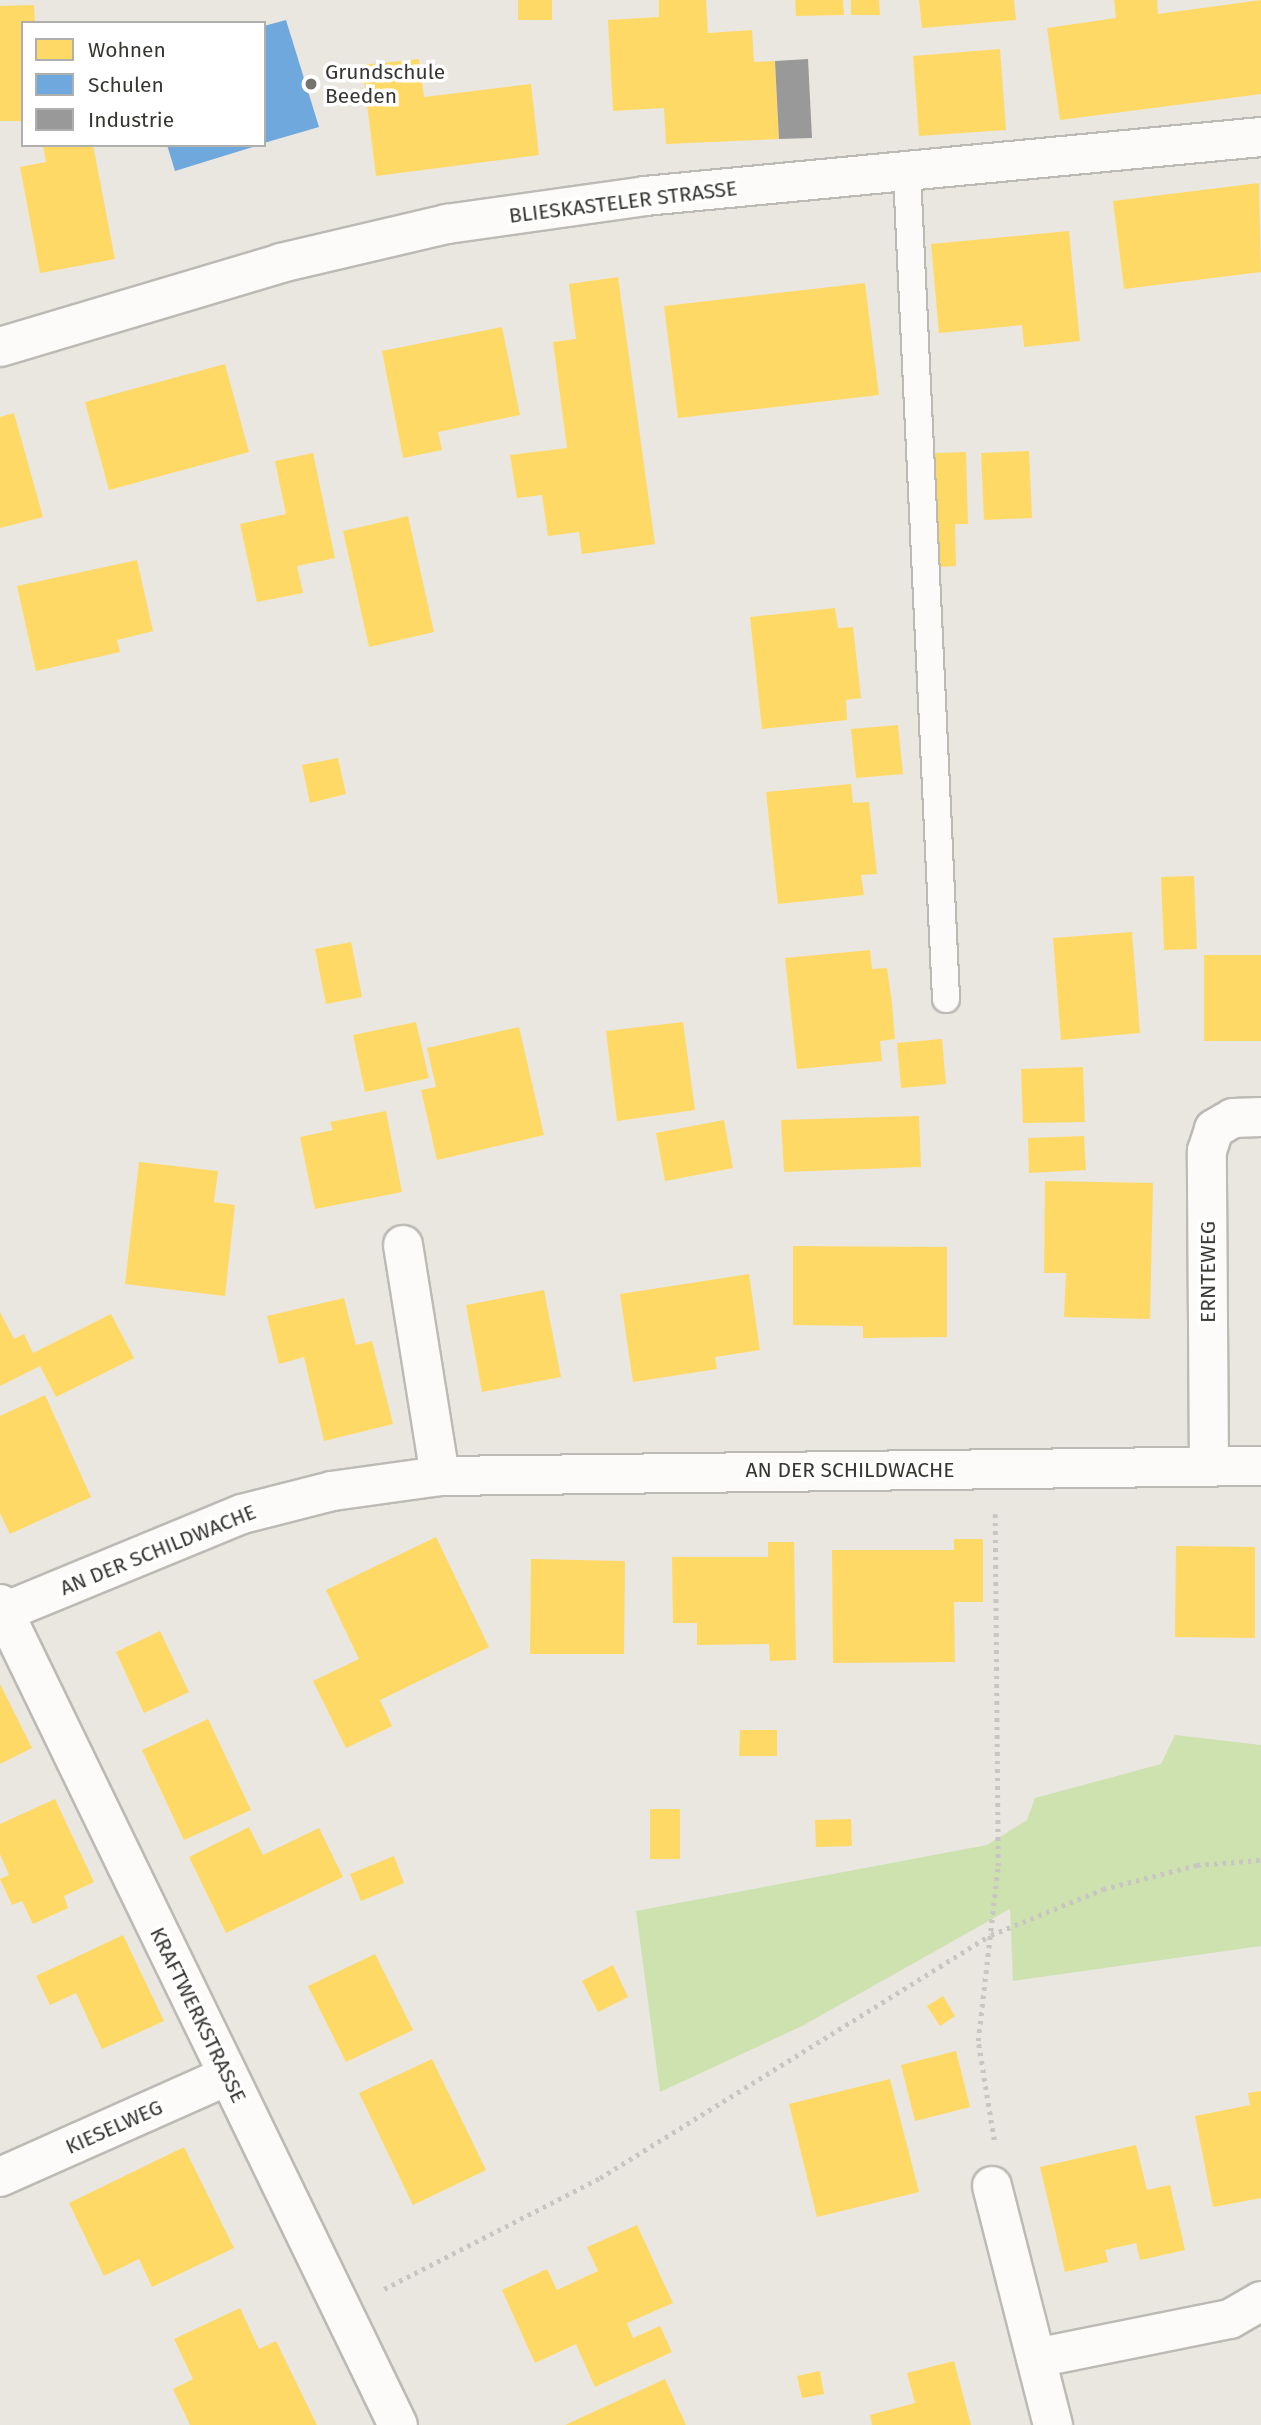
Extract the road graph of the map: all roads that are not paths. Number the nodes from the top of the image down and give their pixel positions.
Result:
1 (1261, 137) edge
2 (906, 174) junction
3 (0, 346) edge
4 (946, 999) dead end
5 (1261, 1117) edge
6 (403, 1245) dead end
7 (1261, 1466) edge
8 (1209, 1467) junction
9 (440, 1476) junction
10 (2, 1608) edge
11 (227, 2076) junction
12 (0, 2177) edge
13 (992, 2186) road end
14 (1261, 2301) edge
15 (1035, 2358) junction
16 (398, 2425) edge
17 (1054, 2425) edge

1 - 2 street, BLIESKASTELER STRASSE
2 - 3 street, BLIESKASTELER STRASSE
2 - 4 lane
5 - 8 street, ERNTEWEG
6 - 9 street
7 - 8 street, AN DER SCHILDWACHE
8 - 9 street, AN DER SCHILDWACHE
9 - 10 street, AN DER SCHILDWACHE
10 - 11 street, KRAFTWERKSTRASSE
11 - 12 street, KIESELWEG
11 - 16 street, KRAFTWERKSTRASSE
13 - 15 street
14 - 15 street
15 - 17 street

